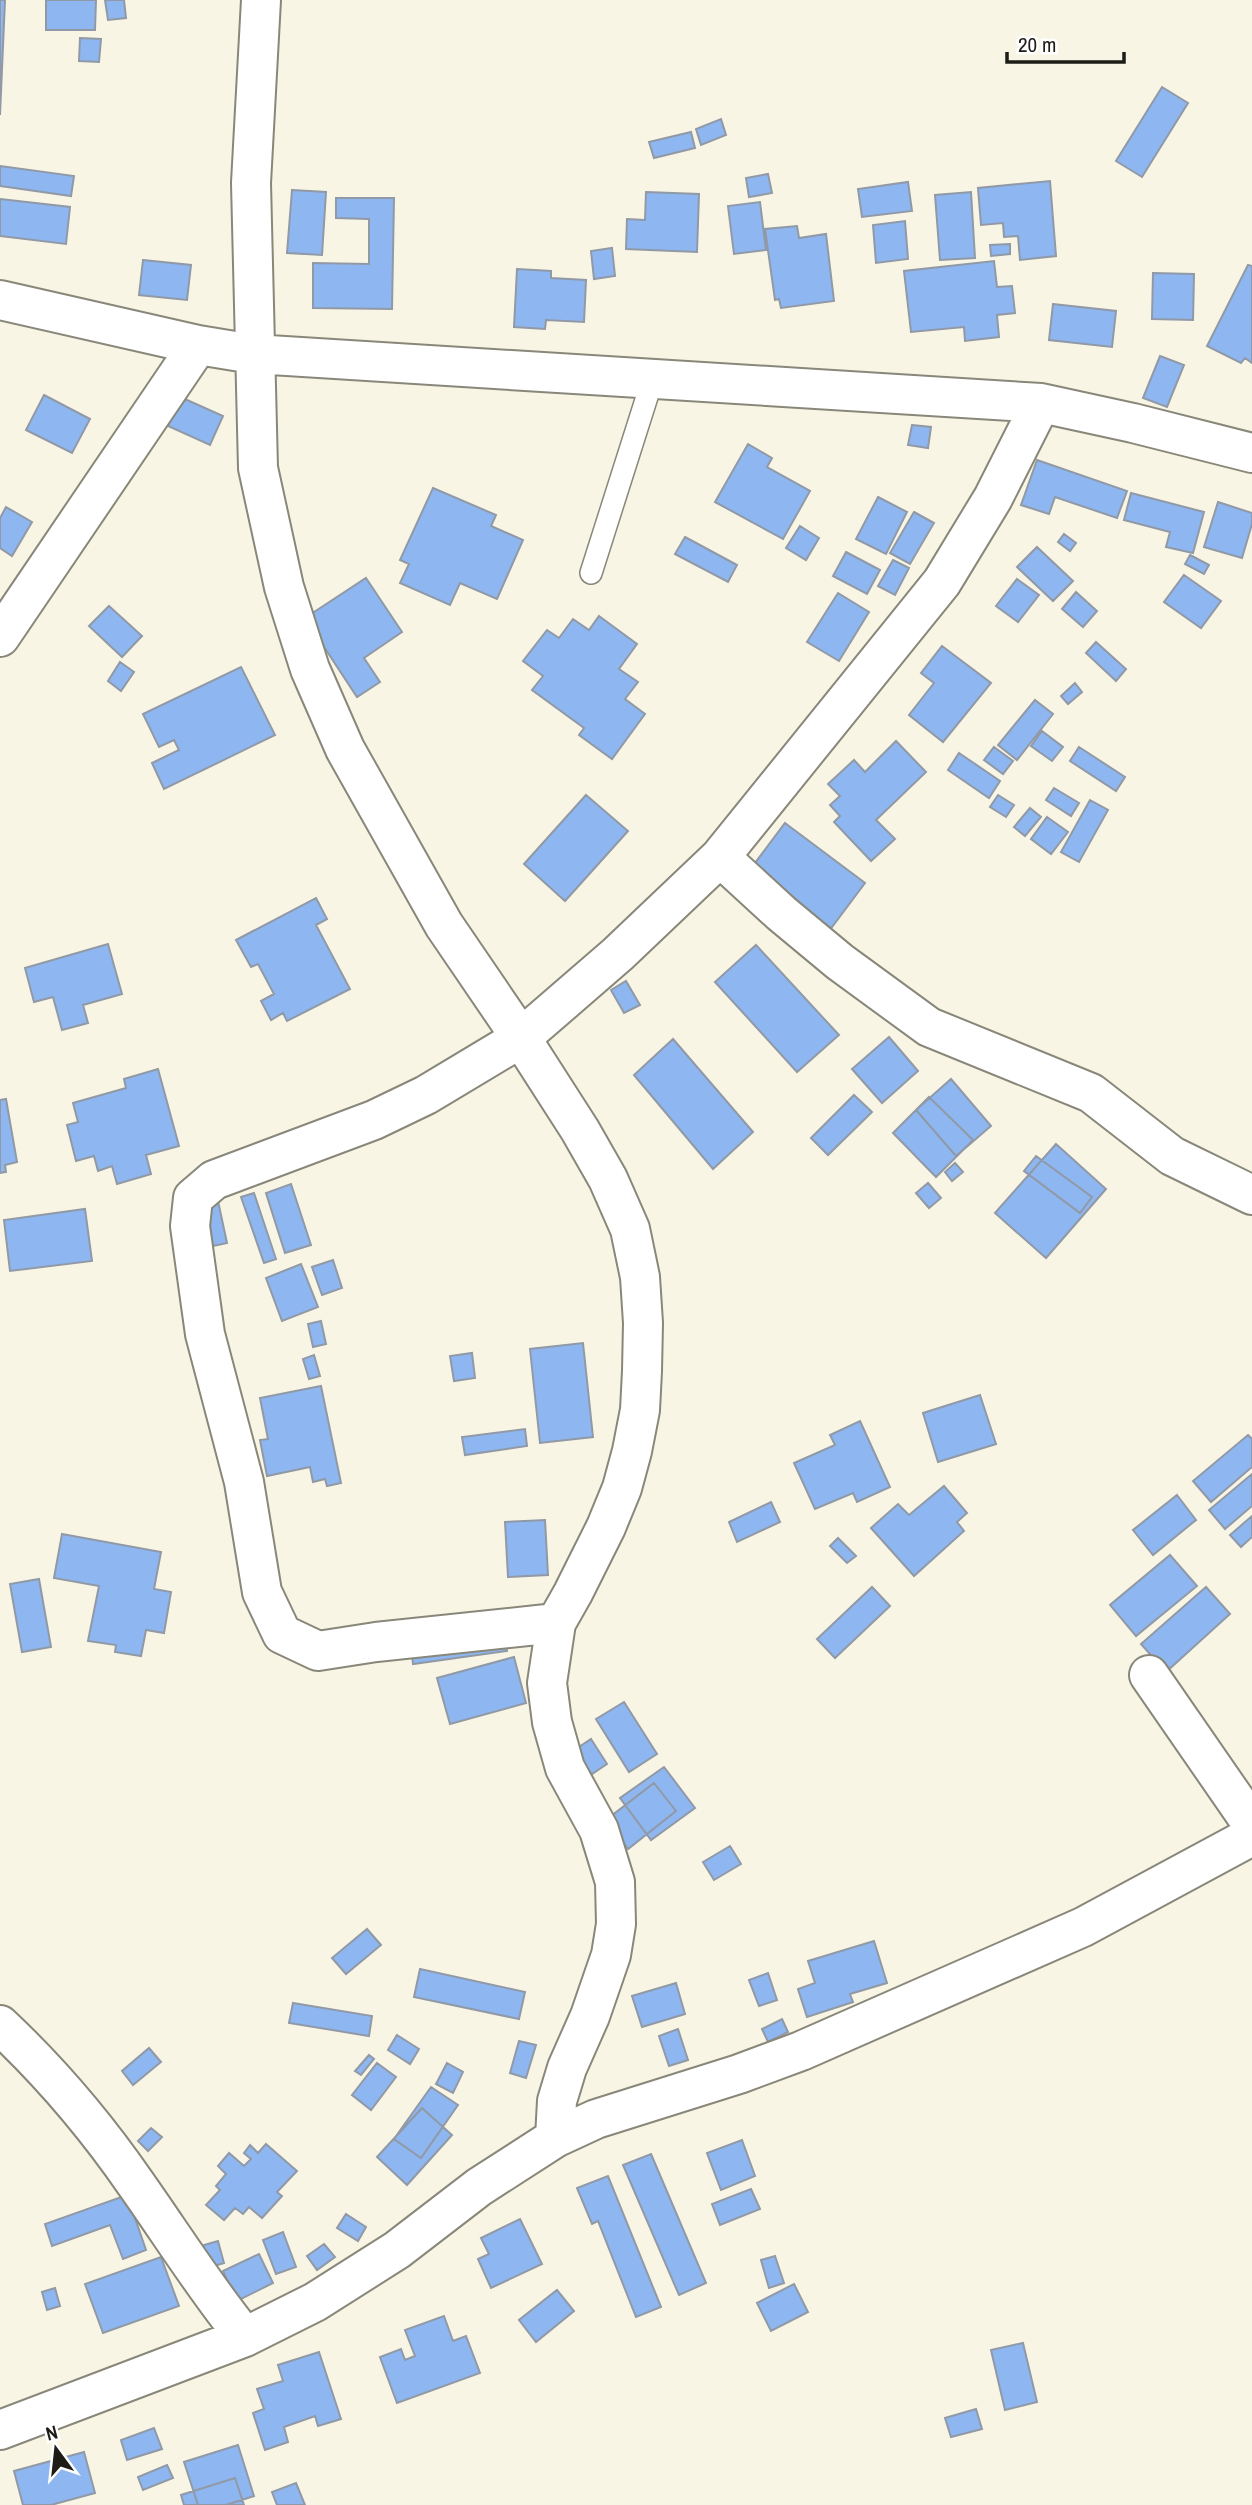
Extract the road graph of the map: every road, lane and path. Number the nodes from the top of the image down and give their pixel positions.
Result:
1 (261, 0) edge
2 (0, 300) edge
3 (198, 345) junction
4 (253, 355) junction
5 (652, 381) junction
6 (1041, 403) junction
7 (1252, 453) edge
8 (591, 573) dead end
9 (0, 637) edge
10 (720, 857) junction
11 (521, 1038) junction
12 (1252, 1195) edge
13 (556, 1623) junction
14 (1150, 1675) dead end
15 (1252, 1824) edge
16 (1252, 1836) edge
17 (0, 2025) edge
18 (555, 2138) junction
19 (245, 2337) junction
20 (0, 2430) edge

1 - 4 street
2 - 3 street
3 - 4 street
3 - 9 street
4 - 5 street
4 - 11 street
5 - 6 street
5 - 8 lane
6 - 7 street
6 - 10 street
10 - 11 street
10 - 12 street
11 - 13 street
11 - 13 street
13 - 18 street
14 - 15 street
16 - 18 street
17 - 19 street
18 - 19 street
19 - 20 street

